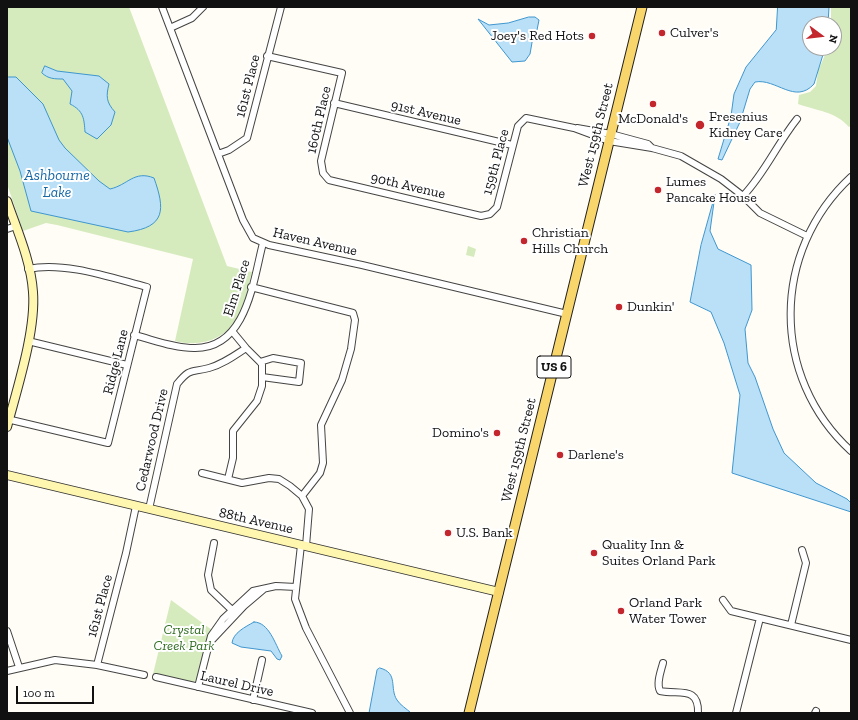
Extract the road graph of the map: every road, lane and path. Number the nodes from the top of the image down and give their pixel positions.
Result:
1 (162, 7) edge
2 (203, 7) edge
3 (280, 7) edge
4 (642, 7) edge
5 (170, 28) junction
6 (267, 56) junction
7 (334, 104) junction
8 (797, 119) dead end
9 (610, 138) junction
10 (512, 146) junction
11 (218, 154) junction
12 (323, 173) joint
13 (851, 177) edge
14 (743, 196) junction
15 (7, 201) edge
16 (490, 214) joint
17 (16, 226) junction
18 (7, 229) edge
19 (807, 236) junction
20 (263, 243) junction
21 (28, 269) junction
22 (251, 287) junction
23 (567, 314) junction
24 (232, 331) junction
25 (134, 335) junction
26 (28, 341) junction
27 (246, 348) junction
28 (260, 362) junction
29 (127, 365) junction
30 (262, 377) junction
31 (8, 422) edge
32 (850, 449) edge
33 (202, 473) dead end
34 (7, 475) edge
35 (228, 479) junction
36 (302, 496) junction
37 (136, 506) junction
38 (149, 509) junction
39 (214, 542) dead end
40 (303, 546) junction
41 (802, 550) dead end
42 (296, 587) junction
43 (499, 592) junction
44 (722, 600) dead end
45 (234, 612) junction
46 (760, 618) junction
47 (791, 625) junction
48 (7, 631) edge
49 (851, 640) edge
50 (262, 660) dead end
51 (663, 663) dead end
52 (97, 665) junction
53 (19, 667) junction
54 (7, 671) edge
55 (144, 675) dead end
56 (156, 677) dead end
57 (198, 687) junction
58 (253, 700) junction
59 (312, 713) edge
60 (350, 713) edge
61 (469, 713) edge
62 (698, 713) edge
63 (736, 713) edge

1 - 5 street, Haven Avenue
2 - 5 street
3 - 6 street, 161st Place
4 - 9 main road, West 159th Street / US 6
5 - 11 street, Haven Avenue
6 - 7 street, 160th Place
6 - 11 street, 161st Place
7 - 10 street, 91st Avenue
7 - 12 street, 160th Place
8 - 14 street
9 - 10 street, 159th Place
9 - 14 street
9 - 23 main road, West 159th Street / US 6
10 - 16 street, 159th Place
11 - 20 street, Haven Avenue
12 - 16 street, 90th Avenue
13 - 19 street
14 - 19 street
15 - 17 street
17 - 18 street
17 - 21 street
19 - 32 street
20 - 22 street, Elm Place
20 - 23 street, Haven Avenue
21 - 25 street, Ridge Lane
21 - 26 street
22 - 24 street, Elm Place
22 - 36 street
23 - 43 main road, West 159th Street / US 6
24 - 25 street, Elm Place
24 - 27 street
25 - 29 street, Ridge Lane
26 - 29 street
26 - 31 street
27 - 28 street
27 - 38 street, Cedarwood Drive
28 - 30 street
28 - 30 street
29 - 31 street, Ridge Lane
30 - 35 street
33 - 35 street
34 - 37 street, 88th Avenue
35 - 36 street
36 - 40 street
37 - 38 street, 88th Avenue
37 - 52 street, 161st Place
38 - 40 street, 88th Avenue
39 - 45 street
40 - 42 street
40 - 43 street, 88th Avenue
41 - 47 street
42 - 45 street
42 - 60 street
43 - 61 main road, West 159th Street / US 6
44 - 46 street
45 - 57 street
46 - 47 street
46 - 63 street
47 - 49 street
48 - 53 street
50 - 58 street
51 - 62 street
52 - 53 street
52 - 55 street
53 - 54 street
56 - 57 street, Laurel Drive
57 - 58 street, Laurel Drive
58 - 59 street, Laurel Drive

